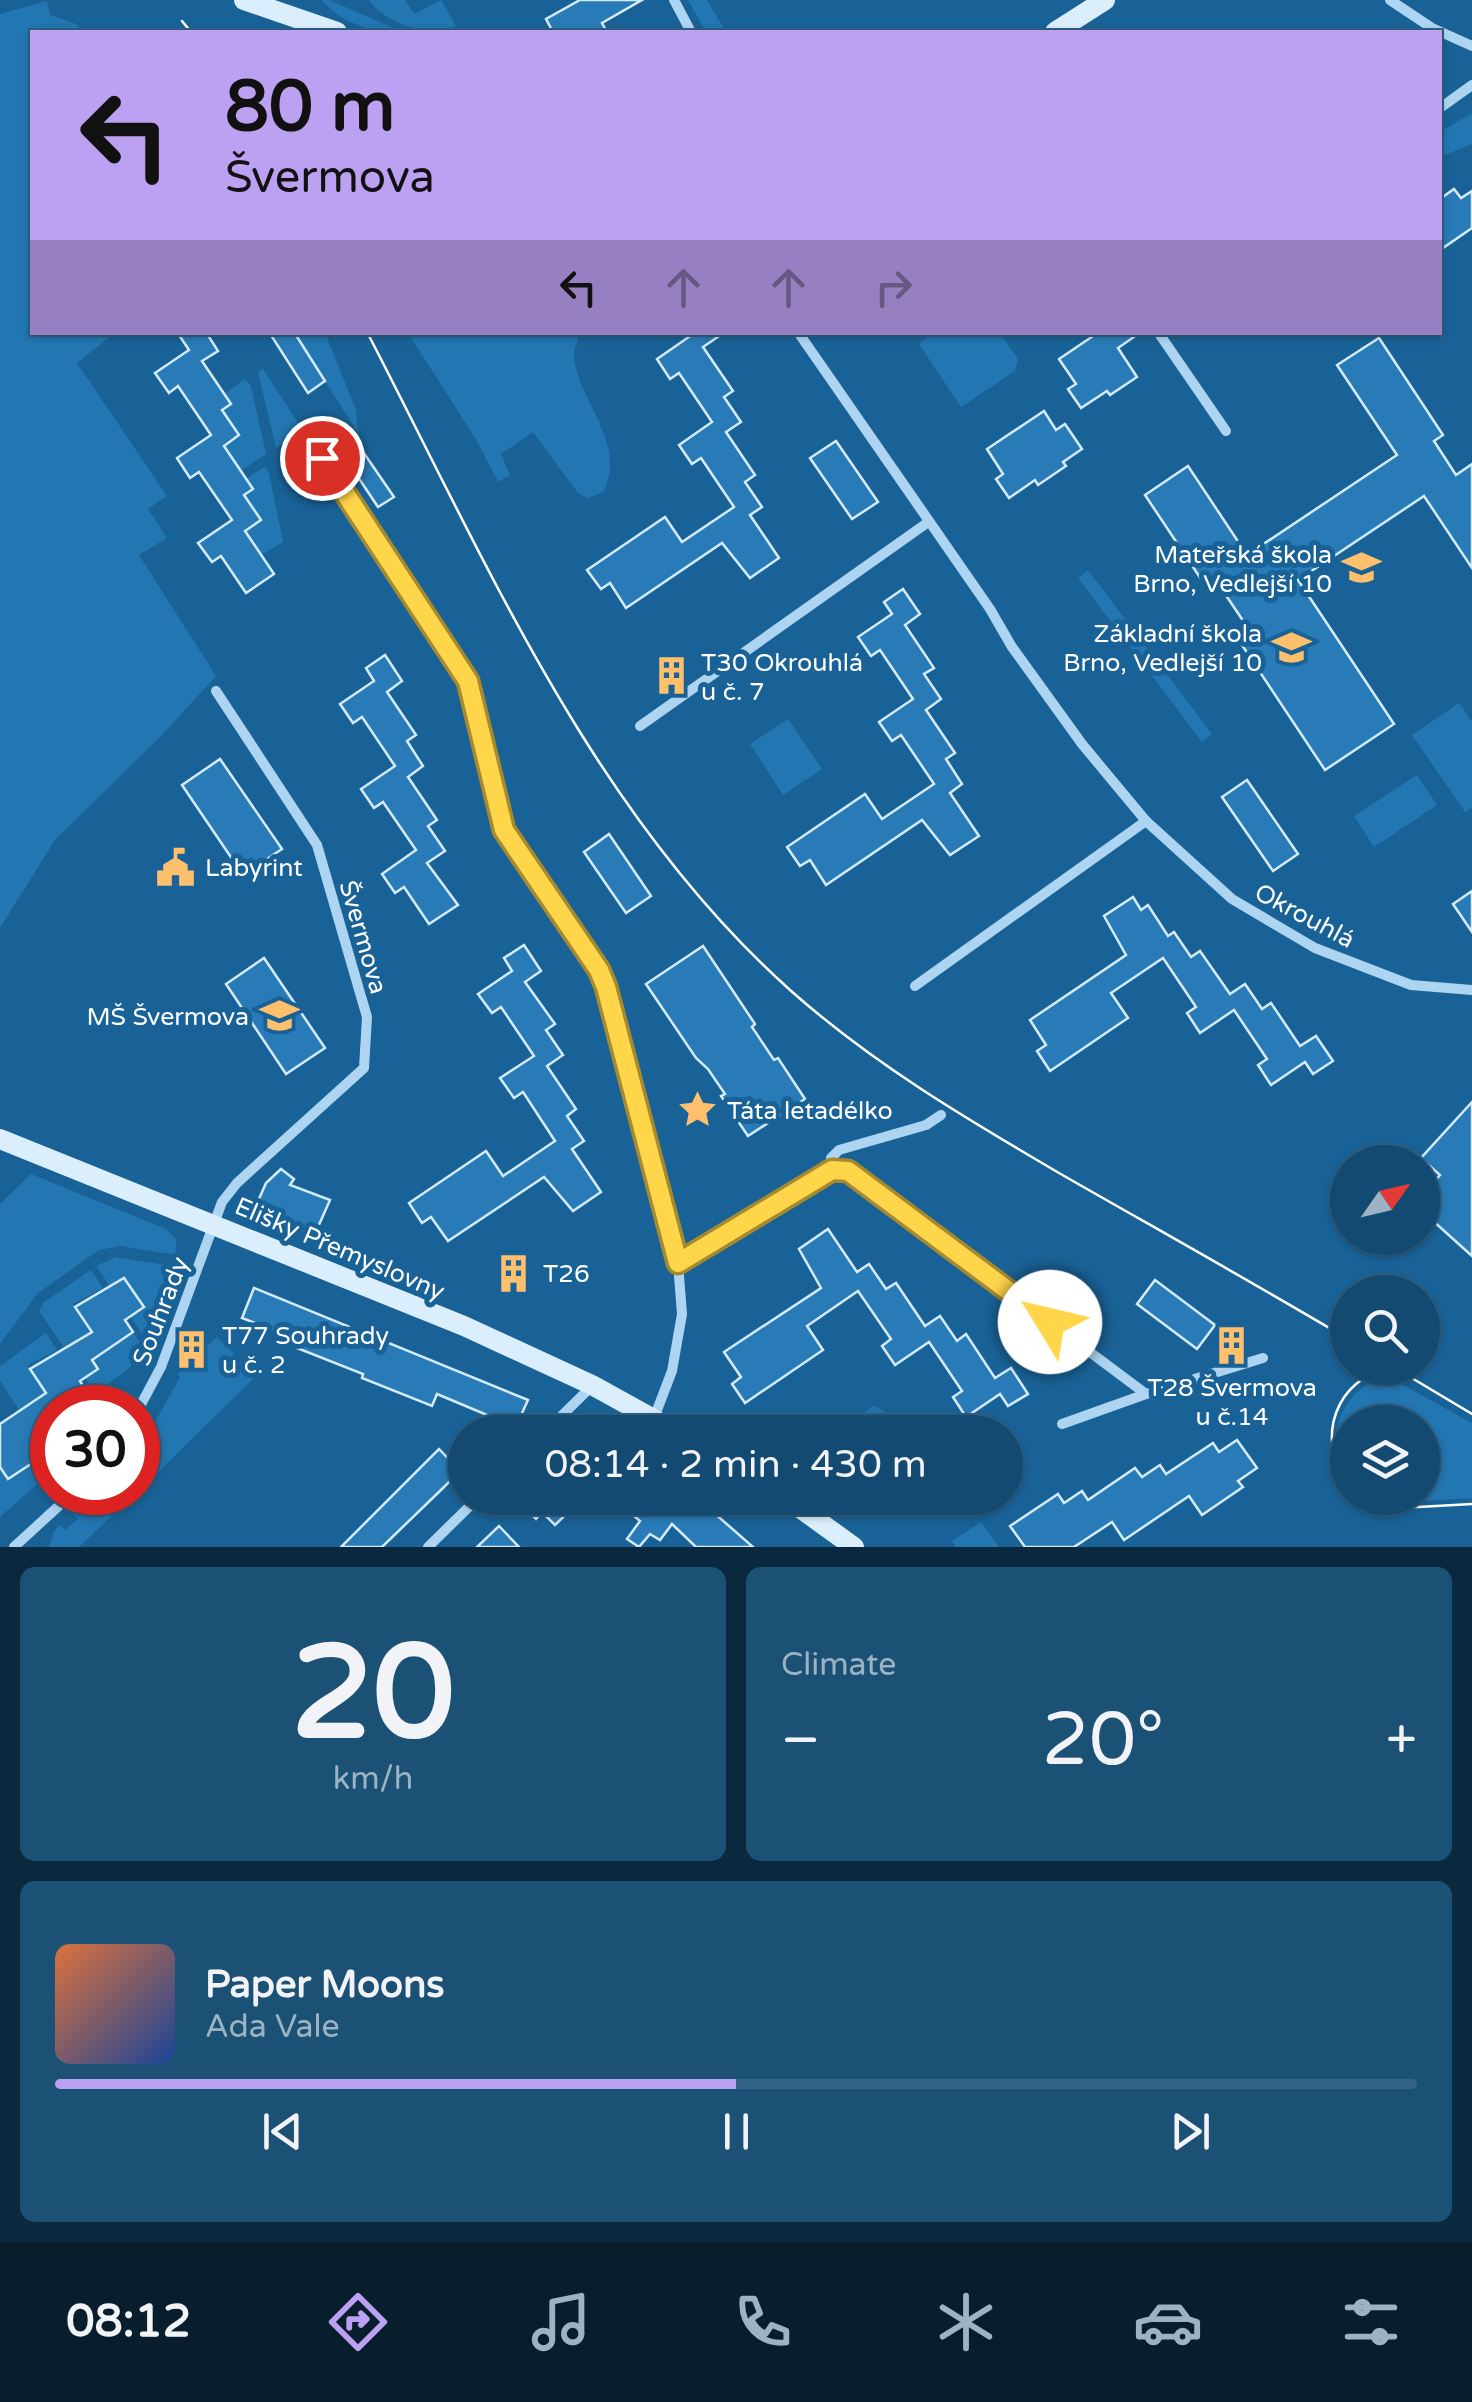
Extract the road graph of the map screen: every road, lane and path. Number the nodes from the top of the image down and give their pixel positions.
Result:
1 (244, 0) edge
2 (674, 0) edge
3 (1105, 0) edge
4 (1390, 0) edge
5 (331, 30) edge
6 (690, 30) edge
7 (1057, 30) edge
8 (1436, 30) edge
9 (1442, 32) edge
10 (1472, 46) edge
11 (1472, 84) edge
12 (1442, 106) edge
13 (800, 335) edge
14 (1160, 335) edge
15 (1226, 431) dead end
16 (310, 435) dead end
17 (927, 523) junction
18 (216, 691) dead end
19 (640, 726) dead end
20 (1146, 821) junction
21 (915, 986) dead end
22 (1472, 990) edge
23 (941, 1116) dead end
24 (0, 1138) edge
25 (831, 1158) dead end
26 (214, 1223) junction
27 (678, 1263) junction
28 (1264, 1358) dead end
29 (151, 1385) edge
30 (592, 1386) junction
31 (1146, 1394) junction
32 (562, 1415) edge
33 (648, 1415) edge
34 (655, 1415) edge
35 (1062, 1424) dead end
36 (53, 1515) edge
37 (461, 1515) edge
38 (810, 1515) edge
39 (27, 1543) edge
40 (14, 1547) edge
41 (428, 1547) edge
42 (854, 1547) edge

1 - 5 street
2 - 6 street
3 - 7 street
4 - 8 street
9 - 10 street
11 - 12 street
13 - 17 street, Okrouhlá
14 - 15 street
16 - 27 street
17 - 19 street
17 - 20 street, Okrouhlá
18 - 26 street, Švermova
20 - 21 street
20 - 22 street, Okrouhlá
23 - 25 street
24 - 26 street, Elišky Přemyslovny
26 - 29 street, Souhrady
26 - 30 street, Elišky Přemyslovny
27 - 31 street
27 - 34 street
28 - 31 street
30 - 32 street
30 - 33 street, Elišky Přemyslovny
31 - 35 street
36 - 39 street
37 - 41 street
38 - 42 street
39 - 40 street

